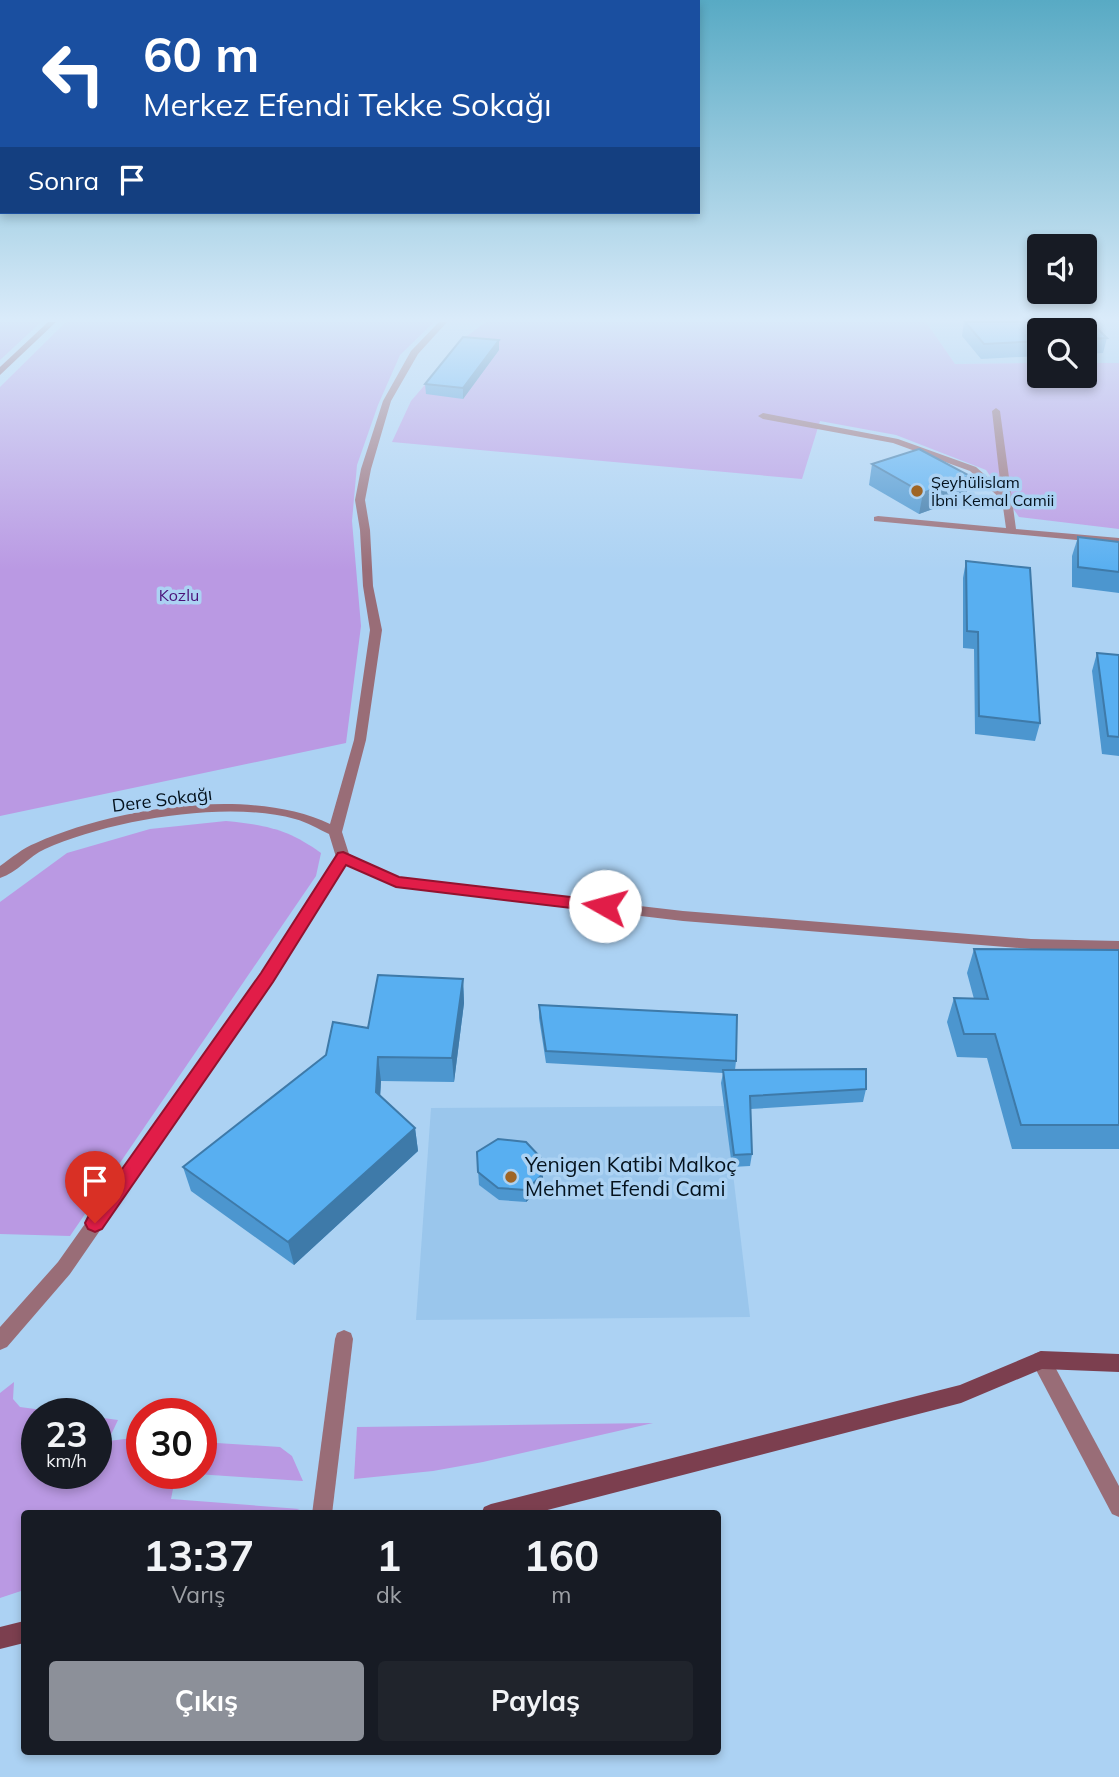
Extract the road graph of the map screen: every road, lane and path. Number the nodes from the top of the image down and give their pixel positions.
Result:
1 (386, 405) edge
2 (996, 411) dead end
3 (763, 416) dead end
4 (1005, 498) junction
5 (878, 519) dead end
6 (1011, 530) junction
7 (1119, 541) edge
8 (335, 832) junction
9 (343, 857) junction
10 (0, 873) edge
11 (1119, 946) edge
12 (344, 1339) dead end
13 (0, 1341) edge
14 (1041, 1360) junction
15 (1119, 1363) edge
16 (1119, 1507) edge
17 (323, 1510) edge
18 (507, 1510) edge
19 (21, 1633) edge
20 (0, 1638) edge

1 - 8 street
2 - 4 street
3 - 4 street
4 - 6 street
5 - 6 street
6 - 7 street
8 - 9 street
8 - 10 street, Dere Sokağı
9 - 11 street
9 - 13 street
12 - 17 street
14 - 15 street
14 - 16 street
14 - 18 street
19 - 20 street

